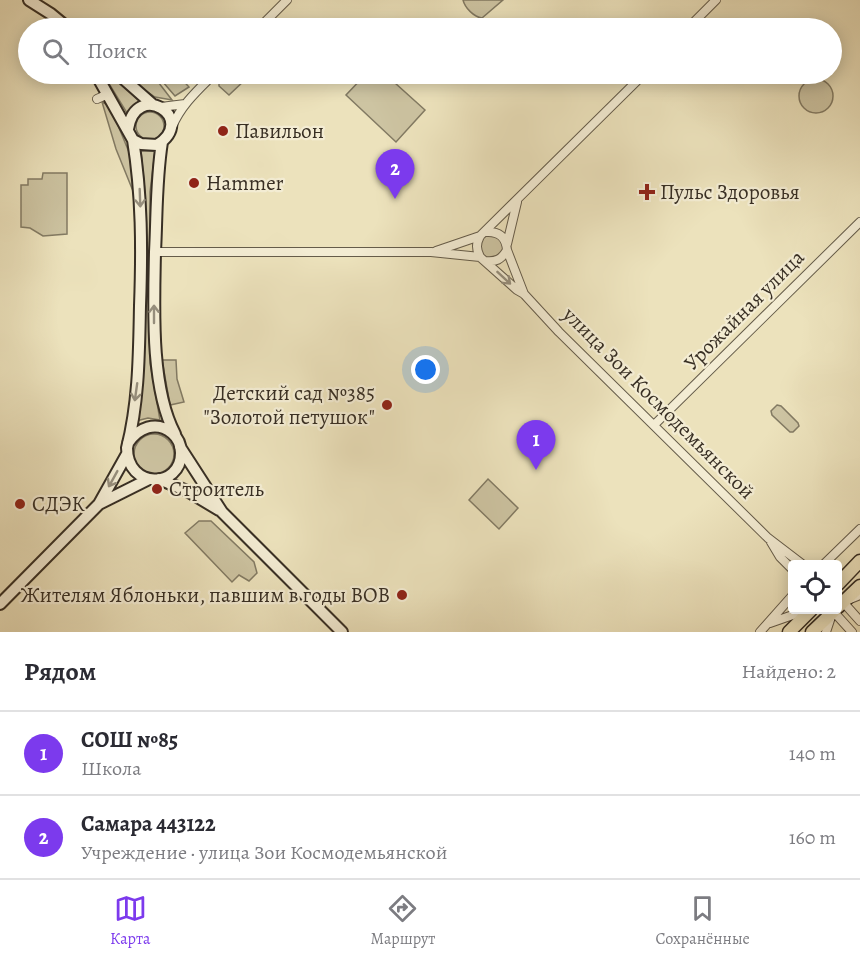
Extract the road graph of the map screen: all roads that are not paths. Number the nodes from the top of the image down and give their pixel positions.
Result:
1 (29, 0) edge
2 (287, 0) edge
3 (716, 0) edge
4 (56, 18) edge
5 (269, 18) edge
6 (698, 18) edge
7 (102, 84) edge
8 (130, 84) edge
9 (204, 84) edge
10 (634, 84) edge
11 (108, 94) junction
12 (97, 99) dead end
13 (184, 104) junction
14 (157, 106) junction
15 (128, 129) junction
16 (171, 132) junction
17 (133, 140) junction
18 (162, 142) junction
19 (517, 201) junction
20 (860, 222) edge
21 (483, 234) junction
22 (507, 247) junction
23 (155, 252) junction
24 (431, 252) junction
25 (483, 259) junction
26 (524, 294) junction
27 (654, 425) junction
28 (178, 442) junction
29 (128, 449) junction
30 (154, 479) junction
31 (99, 504) junction
32 (222, 512) junction
33 (860, 529) edge
34 (768, 538) junction
35 (797, 560) edge
36 (828, 560) edge
37 (859, 561) edge
38 (788, 565) edge
39 (842, 579) edge
40 (860, 586) edge
41 (860, 595) edge
42 (788, 601) edge
43 (842, 601) edge
44 (842, 603) edge
45 (0, 604) edge
46 (842, 610) edge
47 (795, 614) edge
48 (805, 614) edge
49 (829, 614) edge
50 (833, 614) edge
51 (841, 614) edge
52 (860, 621) edge
53 (768, 624) junction
54 (342, 632) edge
55 (760, 632) edge
56 (789, 632) edge
57 (812, 632) edge
58 (826, 632) edge
59 (852, 632) edge

1 - 4 main road
2 - 5 street
3 - 6 street
7 - 11 main road
8 - 14 main road
9 - 13 street
10 - 19 street
11 - 12 street
11 - 15 main road
13 - 14 street
13 - 16 street
14 - 15 main road
14 - 16 main road
15 - 17 main road
16 - 18 main road
17 - 18 main road
17 -> 29 main road
18 - 23 main road
19 - 21 street
19 - 22 street
20 - 27 street, Урожайная улица
21 - 22 street
21 - 24 street
21 - 25 street
22 - 25 street
22 - 26 street, улица Зои Космодемьянской
23 - 24 street
28 -> 23 main road
24 - 25 street
25 -> 26 street, улица Зои Космодемьянской
26 - 27 street, улица Зои Космодемьянской
27 - 34 street, улица Зои Космодемьянской
28 - 29 main road
28 - 30 main road
28 - 32 main road
29 - 30 main road
29 -> 31 main road
30 - 31 main road
30 - 32 main road
31 - 45 main road
32 - 54 main road
33 - 36 street
34 - 35 street, улица Зои Космодемьянской
34 - 38 street, улица Зои Космодемьянской
37 - 39 main road
40 - 43 main road
41 - 44 street
42 - 53 street
46 - 52 street
47 - 53 street
48 - 56 main road
49 - 57 main road
50 - 58 street
51 - 59 street
53 - 55 street

